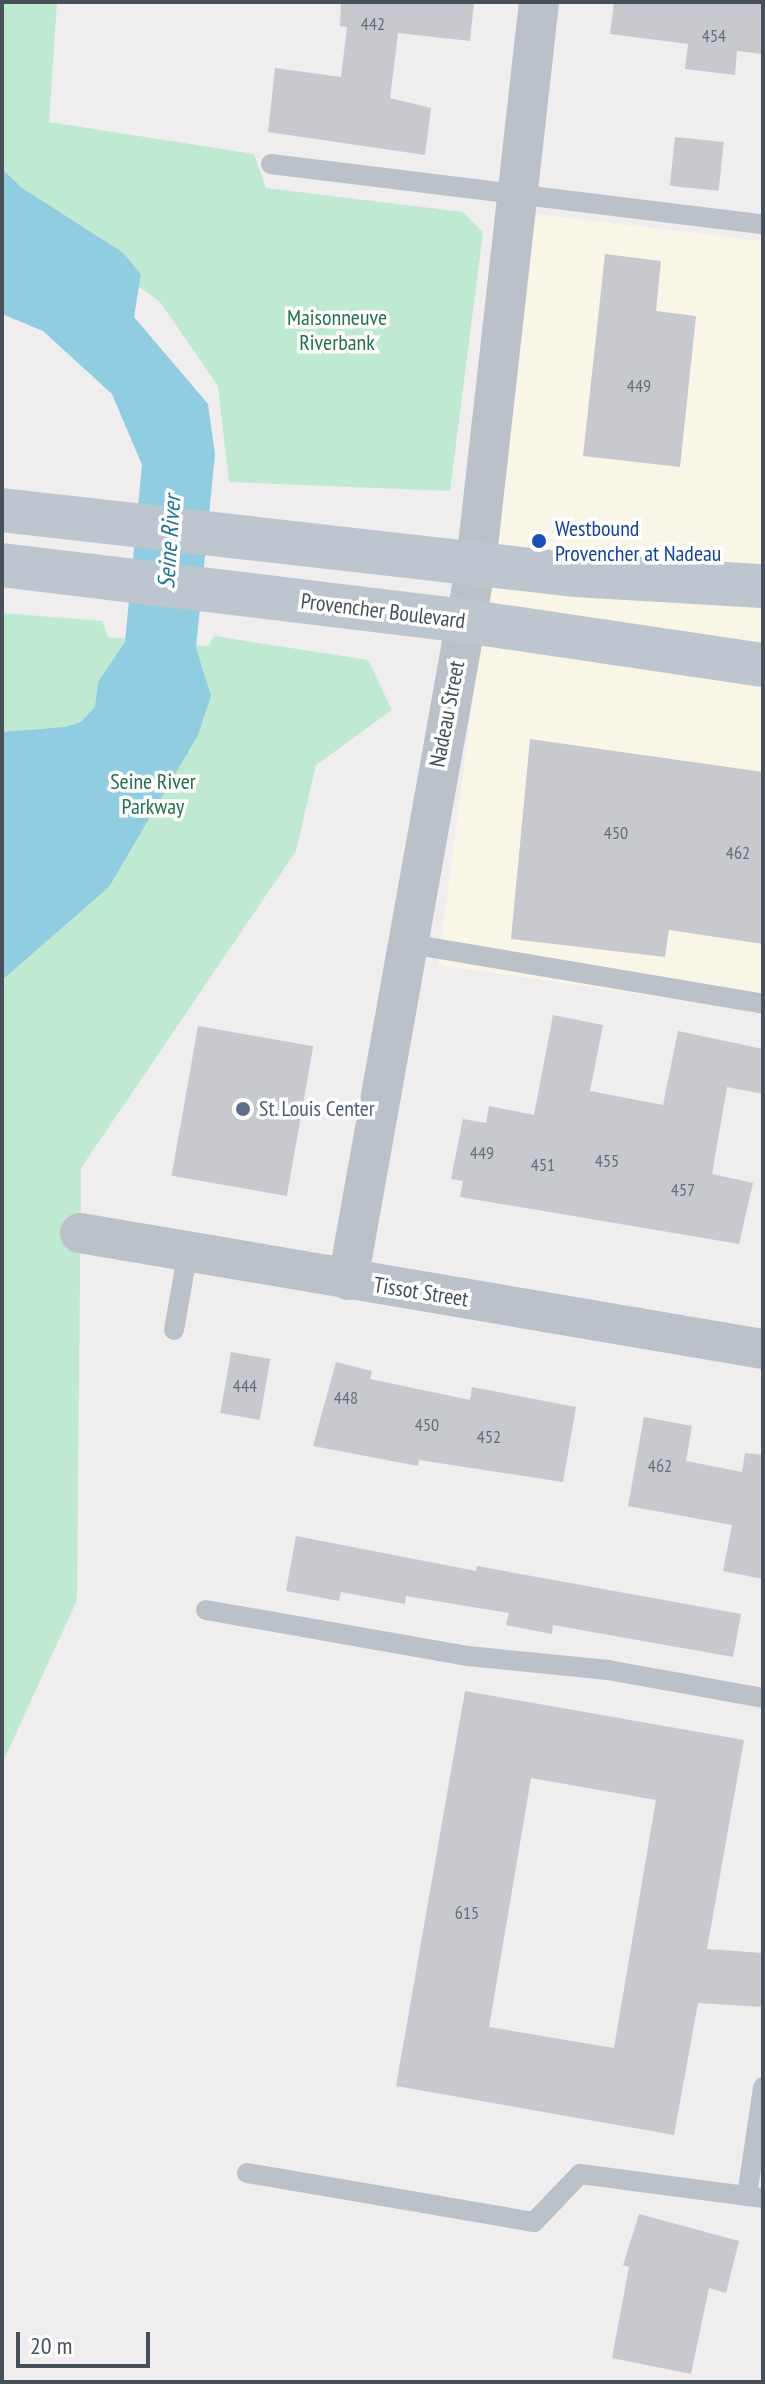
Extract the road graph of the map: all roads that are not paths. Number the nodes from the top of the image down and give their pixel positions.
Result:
1 (539, 2) edge
2 (271, 164) dead end
3 (519, 198) junction
4 (763, 224) edge
5 (2, 510) edge
6 (476, 564) junction
7 (2, 565) edge
8 (763, 586) edge
9 (465, 621) junction
10 (763, 665) edge
11 (404, 943) junction
12 (763, 1004) edge
13 (80, 1233) dead end
14 (188, 1251) junction
15 (348, 1280) junction
16 (174, 1330) dead end
17 (763, 1349) edge
18 (206, 1610) dead end
19 (763, 1698) edge
20 (763, 2087) edge
21 (247, 2173) dead end
22 (755, 2197) edge

1 - 3 street, Nadeau Street
2 - 3 lane
3 - 4 lane
3 - 6 street, Nadeau Street
5 - 6 main road
6 - 8 main road
6 - 9 street, Nadeau Street
7 - 9 main road, Provencher Boulevard
9 - 10 main road, Provencher Boulevard
9 - 11 street, Nadeau Street
11 - 12 lane
11 - 15 street, Nadeau Street
13 - 14 street, Tissot Street
14 - 15 street, Tissot Street
14 - 16 lane
15 - 17 street, Tissot Street
18 - 19 lane
20 - 22 lane
21 - 22 lane

